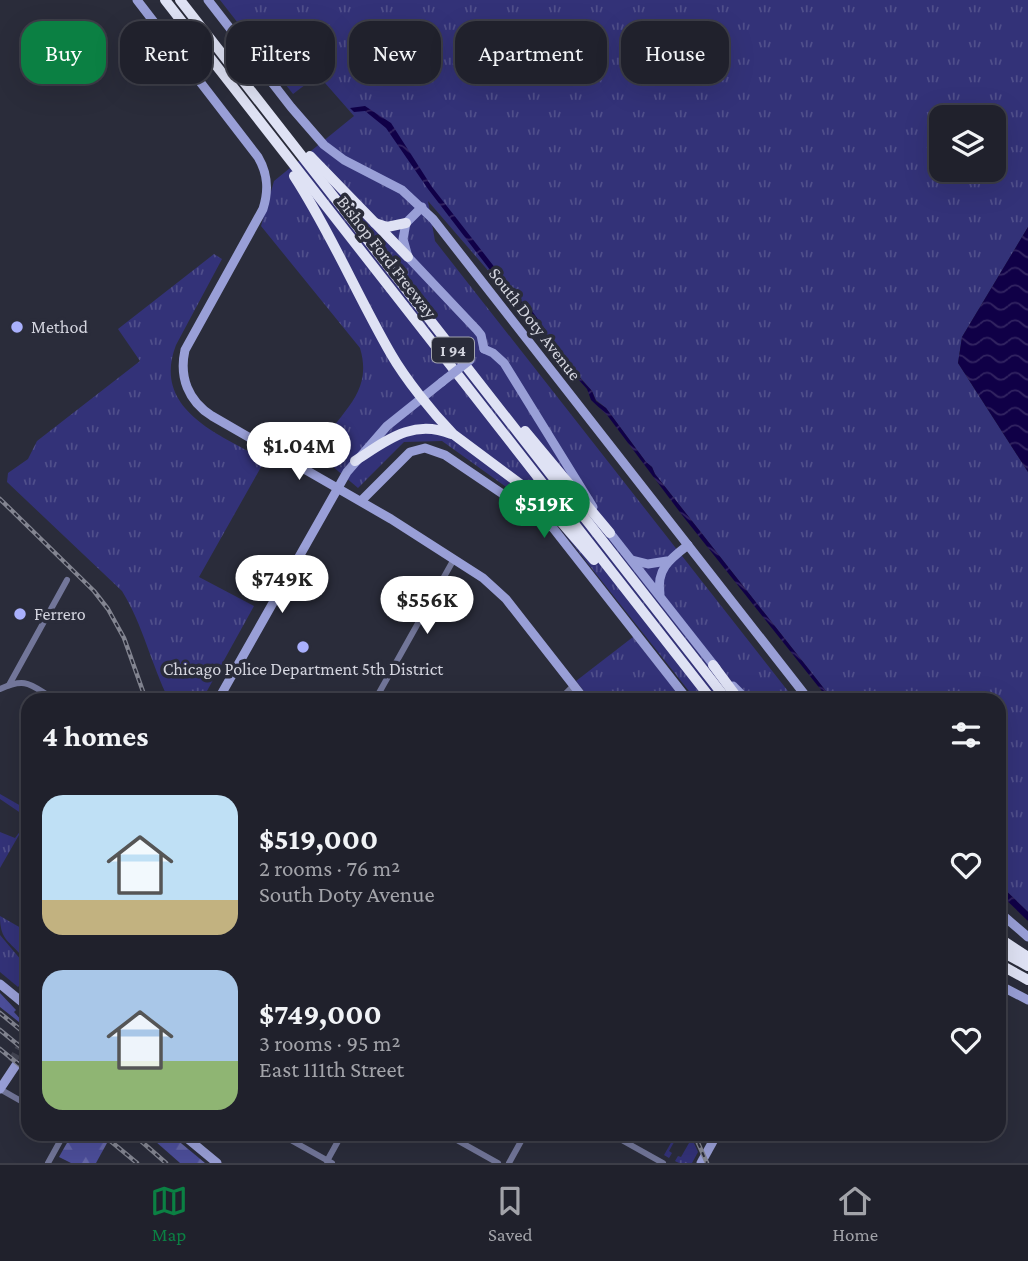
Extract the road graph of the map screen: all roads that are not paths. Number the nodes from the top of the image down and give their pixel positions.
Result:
1 (137, 0) edge
2 (165, 0) edge
3 (180, 0) edge
4 (208, 0) edge
5 (266, 111) junction
6 (280, 149) junction
7 (422, 208) junction
8 (374, 223) junction
9 (406, 223) junction
10 (408, 257) junction
11 (484, 349) junction
12 (423, 397) junction
13 (493, 401) junction
14 (453, 435) junction
15 (355, 461) junction
16 (337, 487) junction
17 (360, 501) junction
18 (610, 533) junction
19 (688, 545) junction
20 (454, 559) junction
21 (631, 559) junction
22 (667, 561) junction
23 (67, 580) dead end
24 (631, 596) junction
25 (660, 596) junction
26 (713, 665) junction
27 (695, 678) junction
28 (9, 685) junction
29 (574, 685) junction
30 (0, 689) edge
31 (44, 693) edge
32 (222, 693) edge
33 (379, 693) edge
34 (566, 693) edge
35 (580, 693) edge
36 (683, 693) edge
37 (701, 693) edge
38 (707, 693) edge
39 (722, 693) edge
40 (734, 693) edge
41 (740, 693) edge
42 (804, 693) edge
43 (1006, 918) edge
44 (1028, 937) edge
45 (1006, 943) edge
46 (1006, 954) edge
47 (1028, 957) edge
48 (1028, 966) edge
49 (1006, 968) edge
50 (1028, 980) edge
51 (0, 984) edge
52 (1006, 989) edge
53 (1028, 1000) edge
54 (21, 1001) edge
55 (14, 1064) tunnel mouth
56 (0, 1089) edge
57 (21, 1101) edge
58 (60, 1141) edge
59 (190, 1141) edge
60 (292, 1141) edge
61 (338, 1141) edge
62 (459, 1141) edge
63 (521, 1141) edge
64 (624, 1141) edge
65 (714, 1141) edge
66 (328, 1162) edge
67 (48, 1163) edge
68 (217, 1163) edge
69 (498, 1163) edge
70 (509, 1163) edge
71 (663, 1163) edge
72 (701, 1163) edge

1 - 16 street
2 - 6 highway, Bishop Ford Freeway / I 94
3 - 5 highway, Bishop Ford Freeway / I 94
4 - 7 street, South Doty Avenue
5 - 8 highway
5 - 13 highway, Bishop Ford Freeway / I 94
6 - 12 highway
6 - 24 highway, Bishop Ford Freeway / I 94
7 - 9 street
7 - 19 street, South Doty Avenue
8 - 9 highway
8 - 10 highway
9 - 10 street
10 - 11 street
11 - 12 street, bridge
11 - 18 street
12 - 14 highway
12 - 15 street
13 - 18 highway
13 - 39 highway, Bishop Ford Freeway / I 94
14 - 15 highway
14 - 24 highway
15 - 16 street
16 - 17 street
16 - 32 street
17 - 20 street
17 - 36 street
18 - 21 street
19 - 22 street
19 - 42 street, South Doty Avenue
20 - 29 street
20 - 33 street
21 - 22 street
21 - 25 street
22 - 25 street
23 - 28 street
24 - 27 highway, Bishop Ford Freeway / I 94
25 - 26 street
26 - 40 highway
26 - 41 street
27 - 37 highway
27 - 38 highway, Bishop Ford Freeway / I 94
28 - 30 street
28 - 31 street
29 - 34 street
29 - 35 street
43 - 44 street
45 - 47 highway
46 - 48 highway
49 - 50 highway
51 - 54 street
52 - 53 street
55 - 56 street
56 - 57 street
58 - 67 street
59 - 68 street
60 - 66 street
61 - 66 street
62 - 69 street
63 - 70 street
64 - 71 street
65 - 72 street

